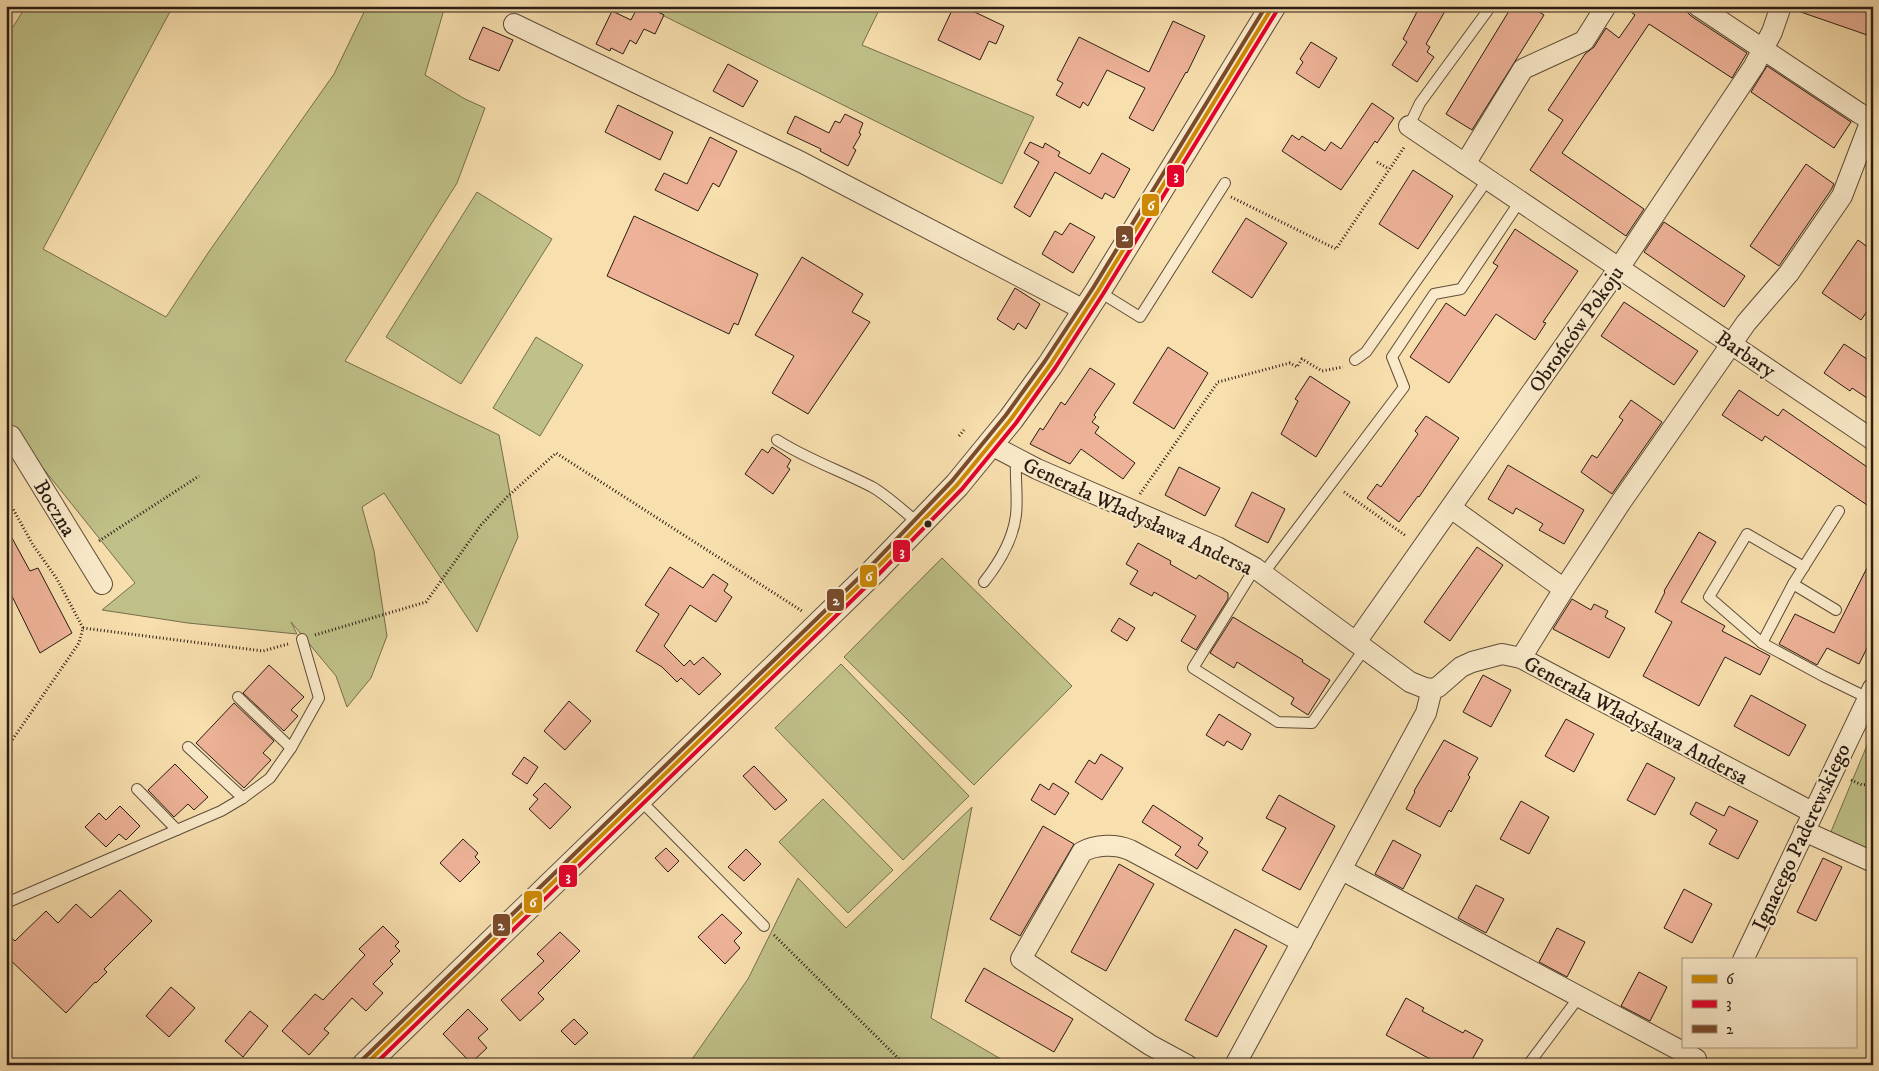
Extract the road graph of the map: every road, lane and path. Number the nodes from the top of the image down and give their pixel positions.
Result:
1 (1273, 6) edge
2 (1492, 6) edge
3 (1606, 6) edge
4 (1698, 6) edge
5 (1781, 6) edge
6 (514, 24) dead end
7 (1763, 50) junction
8 (1872, 118) edge
9 (1412, 128) junction
10 (1377, 162) dead end
11 (1465, 164) junction
12 (1389, 169) junction
13 (1488, 179) junction
14 (1222, 187) joint
15 (1520, 201) junction
16 (1619, 268) junction
17 (1092, 301) junction
18 (1731, 344) junction
19 (1355, 360) joint
20 (964, 430) dead end
21 (6, 435) edge
22 (959, 436) dead end
23 (777, 440) dead end
24 (1873, 440) edge
25 (990, 445) junction
26 (1016, 460) junction
27 (199, 476) dead end
28 (1333, 483) junction
29 (6, 502) edge
30 (1450, 508) junction
31 (1130, 509) junction
32 (1839, 511) dead end
33 (920, 524) junction
34 (1423, 548) junction
35 (82, 552) junction
36 (1804, 567) junction
37 (1259, 571) junction
38 (984, 582) dead end
39 (102, 584) dead end
40 (1793, 584) junction
41 (1564, 589) junction
42 (1836, 610) dead end
43 (819, 625) junction
44 (84, 628) junction
45 (302, 639) junction
46 (1762, 643) junction
47 (1361, 645) junction
48 (1521, 658) junction
49 (1432, 688) junction
50 (1870, 693) edge
51 (238, 697) dead end
52 (188, 747) dead end
53 (291, 748) junction
54 (6, 749) edge
55 (1873, 783) edge
56 (1862, 785) dead end
57 (137, 789) dead end
58 (243, 798) junction
59 (639, 799) junction
60 (1812, 812) junction
61 (177, 830) junction
62 (1804, 831) junction
63 (1873, 862) edge
64 (1342, 870) junction
65 (6, 903) edge
66 (764, 926) joint
67 (1302, 942) junction
68 (1744, 958) edge
69 (1579, 997) junction
70 (1697, 1057) edge
71 (365, 1065) edge
72 (905, 1065) edge
73 (1187, 1065) edge
74 (1236, 1065) edge
75 (1528, 1065) edge

1 - 17 street
2 - 9 lane
3 - 11 street
4 - 7 street
5 - 7 street, Obrońców Pokoju
6 - 17 street
7 - 8 street
7 - 16 street, Obrońców Pokoju
8 - 18 street
9 - 11 street, Barbary
9 - 12 path
10 - 12 path
11 - 13 street, Barbary
12 - 14 path
13 - 15 street, Barbary
13 - 19 lane
14 - 17 lane
15 - 16 street, Barbary
15 - 28 lane
16 - 18 street, Barbary
16 - 30 street, Obrońców Pokoju
17 - 25 street
18 - 24 street, Barbary
18 - 41 street
19 - 31 path
20 - 22 path
21 - 35 street, Boczna
23 - 33 lane
25 - 26 street, Generała Władysława Andersa
25 - 33 street
26 - 31 street, Generała Władysława Andersa
26 - 38 lane
27 - 35 path
28 - 34 path
28 - 37 lane
29 - 44 path
30 - 34 street, Obrońców Pokoju
30 - 41 street
31 - 37 street, Generała Władysława Andersa
32 - 36 lane
33 - 43 street
34 - 47 street, Obrońców Pokoju
35 - 39 street, Boczna
36 - 40 lane
36 - 46 lane
37 - 47 street, Generała Władysława Andersa
37 - 47 lane
40 - 42 lane
40 - 46 lane
41 - 48 street
43 - 45 path
43 - 59 street
44 - 45 path
44 - 54 path
45 - 53 lane
46 - 50 lane
47 - 49 street, Generała Władysława Andersa
48 - 49 street, Generała Władysława Andersa
48 - 60 street, Generała Władysława Andersa
49 - 64 street
50 - 60 street, Ignacego Paderewskiego
51 - 53 lane
52 - 58 lane
53 - 58 lane
55 - 56 path
57 - 61 lane
58 - 61 lane
59 - 66 lane
59 - 71 street
60 - 62 street, Ignacego Paderewskiego
61 - 65 lane
62 - 63 street
62 - 68 street, Ignacego Paderewskiego
64 - 67 street
64 - 69 street
66 - 72 path
67 - 73 street
67 - 74 street
69 - 70 street
69 - 75 lane

